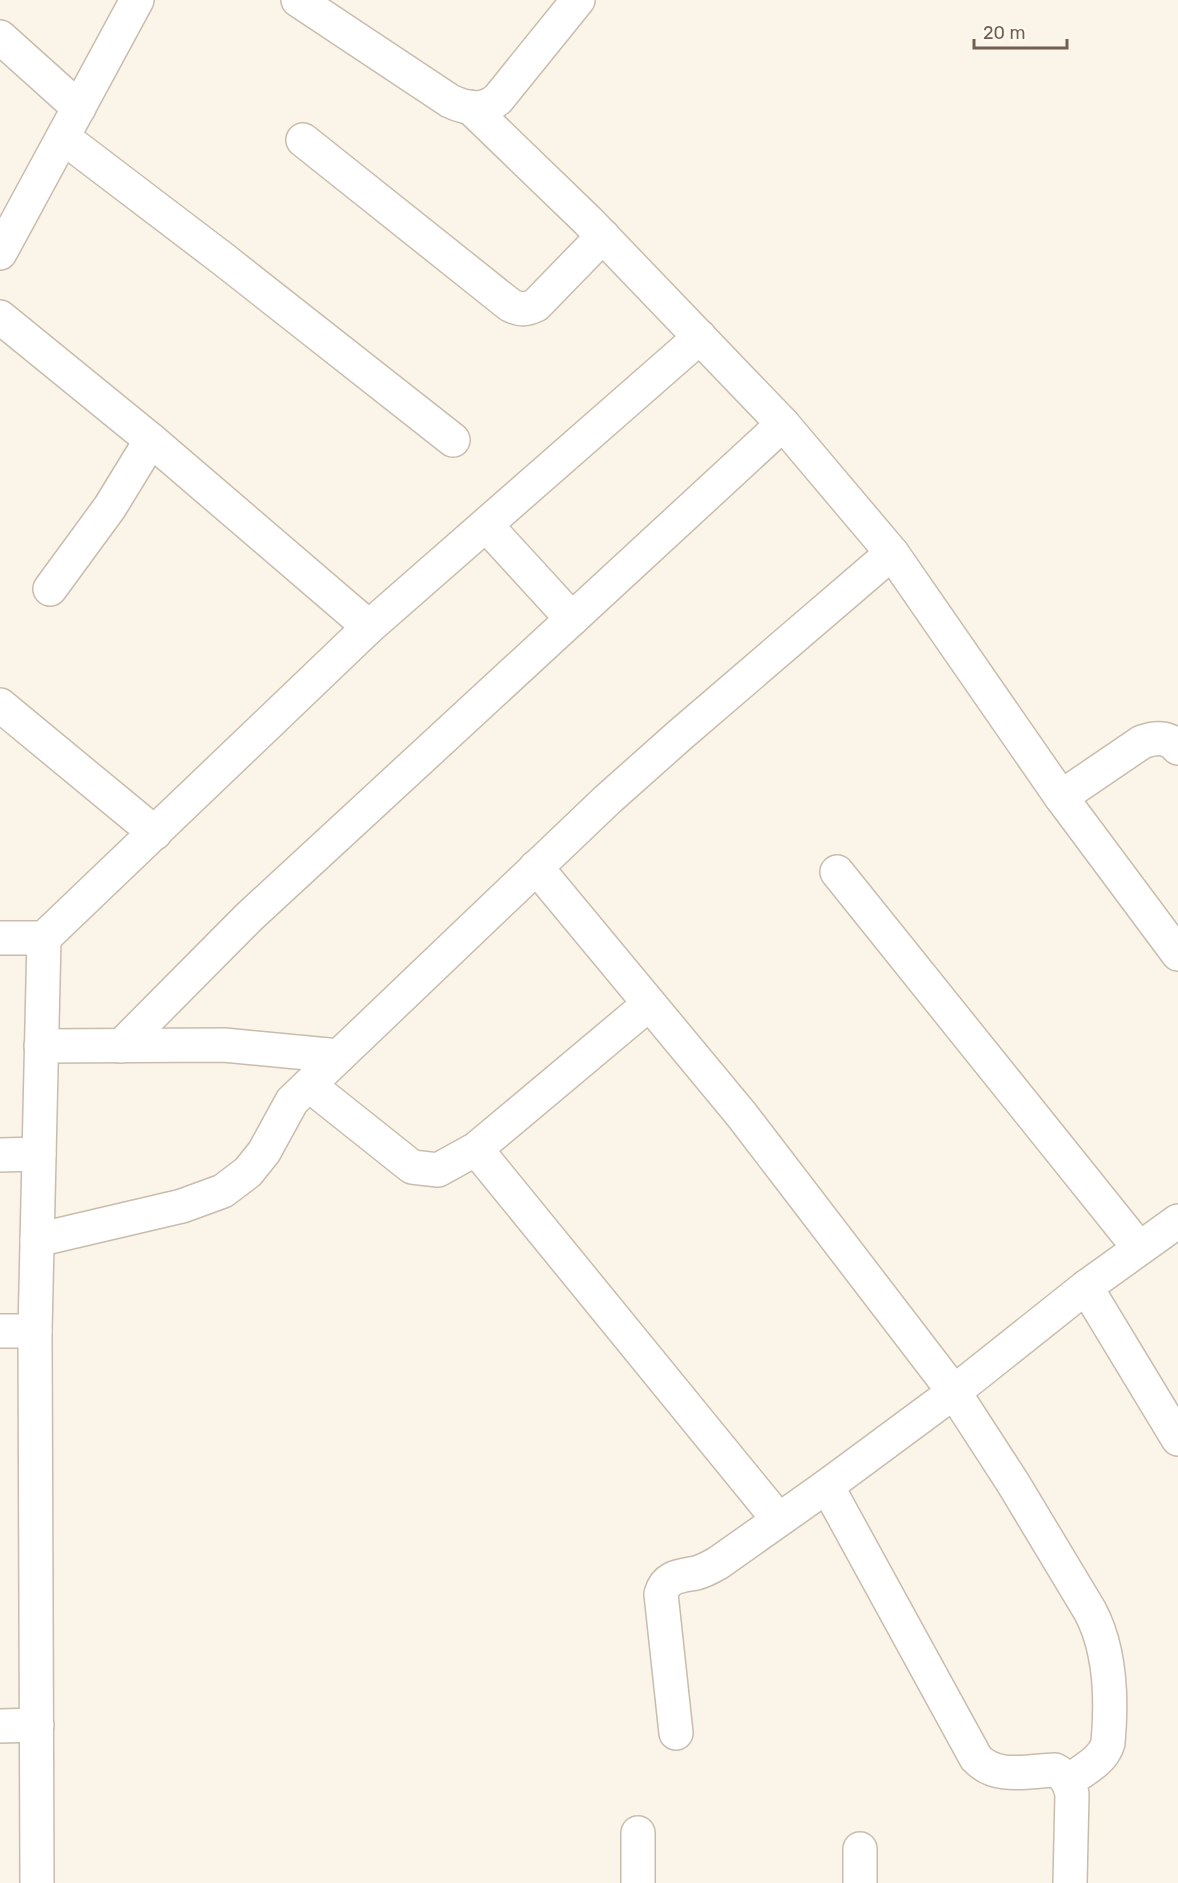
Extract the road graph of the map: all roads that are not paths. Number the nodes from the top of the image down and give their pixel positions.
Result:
1 (137, 0) edge
2 (298, 0) edge
3 (578, 0) edge
4 (0, 37) edge
5 (470, 107) junction
6 (79, 108) junction
7 (64, 138) junction
8 (303, 140) dead end
9 (603, 236) junction
10 (2, 242) edge
11 (0, 317) edge
12 (700, 338) junction
13 (783, 424) junction
14 (151, 440) junction
15 (453, 440) dead end
16 (486, 525) junction
17 (892, 553) junction
18 (50, 589) dead end
19 (572, 619) junction
20 (369, 627) junction
21 (0, 705) edge
22 (1173, 738) edge
23 (1061, 797) junction
24 (155, 833) junction
25 (536, 867) junction
26 (837, 872) dead end
27 (0, 938) edge
28 (44, 938) junction
29 (1178, 954) edge
30 (650, 1004) junction
31 (41, 1046) junction
32 (121, 1046) junction
33 (339, 1056) junction
34 (309, 1085) junction
35 (476, 1149) junction
36 (39, 1154) junction
37 (0, 1155) edge
38 (1178, 1221) edge
39 (37, 1240) junction
40 (1139, 1248) junction
41 (1086, 1287) junction
42 (0, 1331) edge
43 (35, 1331) junction
44 (954, 1392) junction
45 (1178, 1439) edge
46 (827, 1486) junction
47 (778, 1520) junction
48 (37, 1725) junction
49 (0, 1726) edge
50 (676, 1733) dead end
51 (1068, 1781) junction
52 (638, 1833) dead end
53 (860, 1849) dead end
54 (38, 1883) edge
55 (638, 1883) edge
56 (860, 1883) edge
57 (1070, 1883) edge

1 - 6 street
2 - 5 street
3 - 5 street
4 - 6 street
5 - 9 street
6 - 7 street
7 - 10 street
7 - 15 street
8 - 9 street
9 - 12 street
11 - 14 street
12 - 13 street
12 - 16 street
13 - 17 street
13 - 19 street
14 - 18 street
14 - 20 street
16 - 19 street
16 - 20 street
17 - 23 street
17 - 25 street
19 - 32 street
20 - 24 street
21 - 24 street
22 - 23 street
23 - 29 street
24 - 28 street
25 - 30 street
25 - 33 street
26 - 40 street
27 - 28 street
28 - 31 street
30 - 35 street
30 - 44 street
31 - 32 street
31 - 36 street
32 - 33 street
33 - 34 street
34 - 35 street
34 - 39 street
35 - 47 street
36 - 37 street
36 - 39 street
38 - 40 street
39 - 43 street
40 - 41 street
41 - 44 street
41 - 45 street
42 - 43 street
43 - 48 street
44 - 46 street
44 - 51 street
46 - 47 street
46 - 51 street
47 - 50 street
48 - 49 street
48 - 54 street
51 - 57 street
52 - 55 street
53 - 56 street

